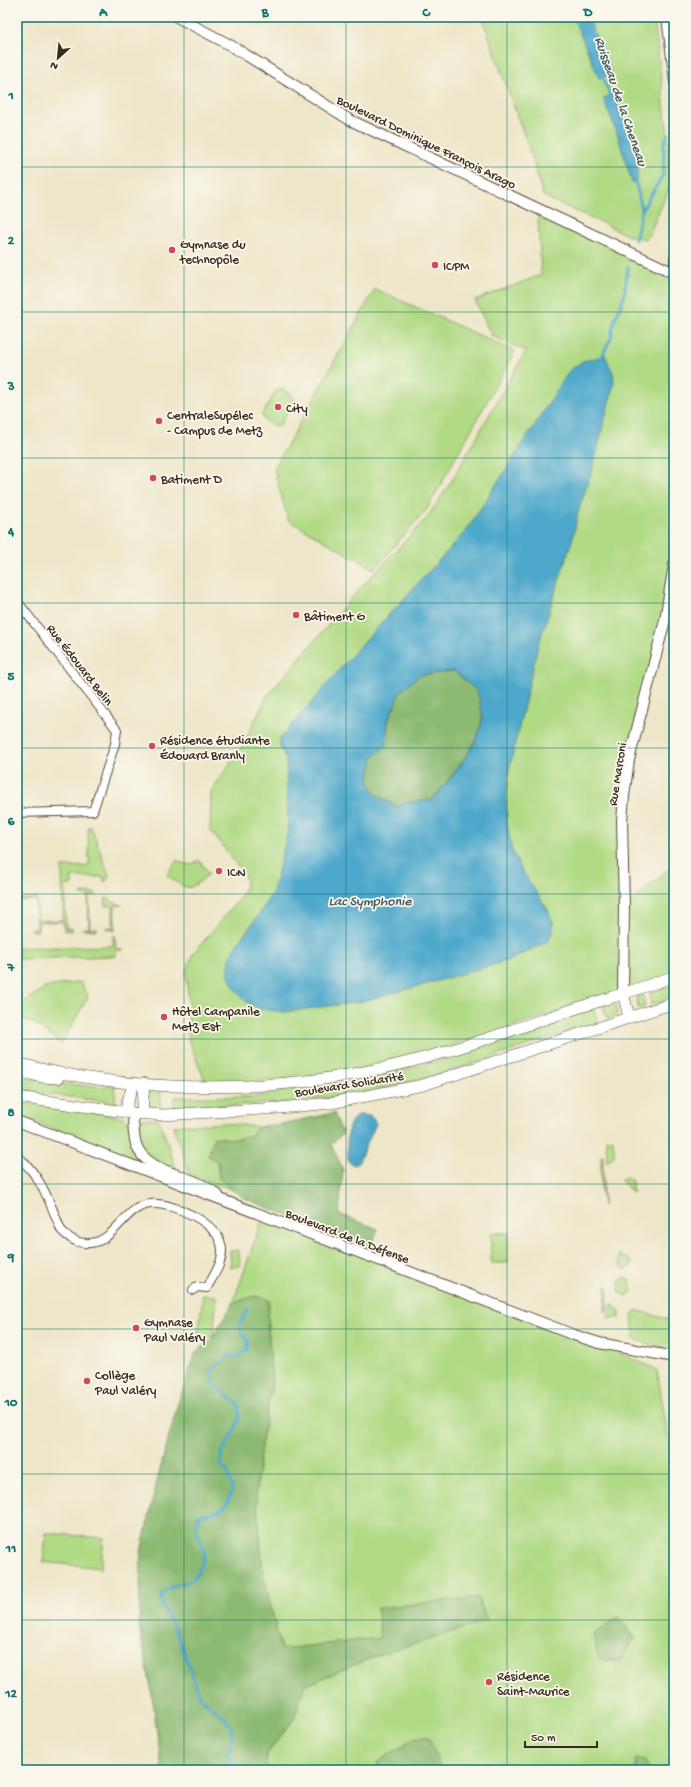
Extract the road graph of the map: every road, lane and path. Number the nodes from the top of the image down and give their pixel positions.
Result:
1 (177, 17) edge
2 (666, 17) edge
3 (674, 82) edge
4 (674, 258) edge
5 (674, 268) edge
6 (674, 273) edge
7 (674, 564) edge
8 (17, 601) edge
9 (17, 813) edge
10 (674, 976) edge
11 (624, 993) junction
12 (674, 1003) edge
13 (629, 1017) junction
14 (17, 1063) edge
15 (17, 1071) edge
16 (108, 1080) junction
17 (139, 1083) junction
18 (17, 1097) edge
19 (134, 1113) junction
20 (17, 1122) edge
21 (17, 1156) edge
22 (241, 1209) junction
23 (193, 1290) dead end
24 (674, 1357) edge

1 - 6 street, Boulevard Dominique François Arago
2 - 3 street
4 - 5 street
7 - 11 street, Rue Marconi
8 - 9 street, Rue Édouard Belin
10 - 11 main road, Boulevard Solidarité
11 - 13 main road
11 - 17 main road, Boulevard Solidarité
12 - 13 main road, Boulevard Solidarité
13 - 19 main road, Boulevard Solidarité
14 - 16 main road, Boulevard Solidarité
15 - 16 main road, Boulevard Solidarité
16 - 17 main road, Boulevard Solidarité
17 - 19 main road
17 - 19 main road
18 - 19 main road, Boulevard Solidarité
19 - 22 street
20 - 22 street, Boulevard de la Défense
21 - 23 street
22 - 24 street, Boulevard de la Défense

